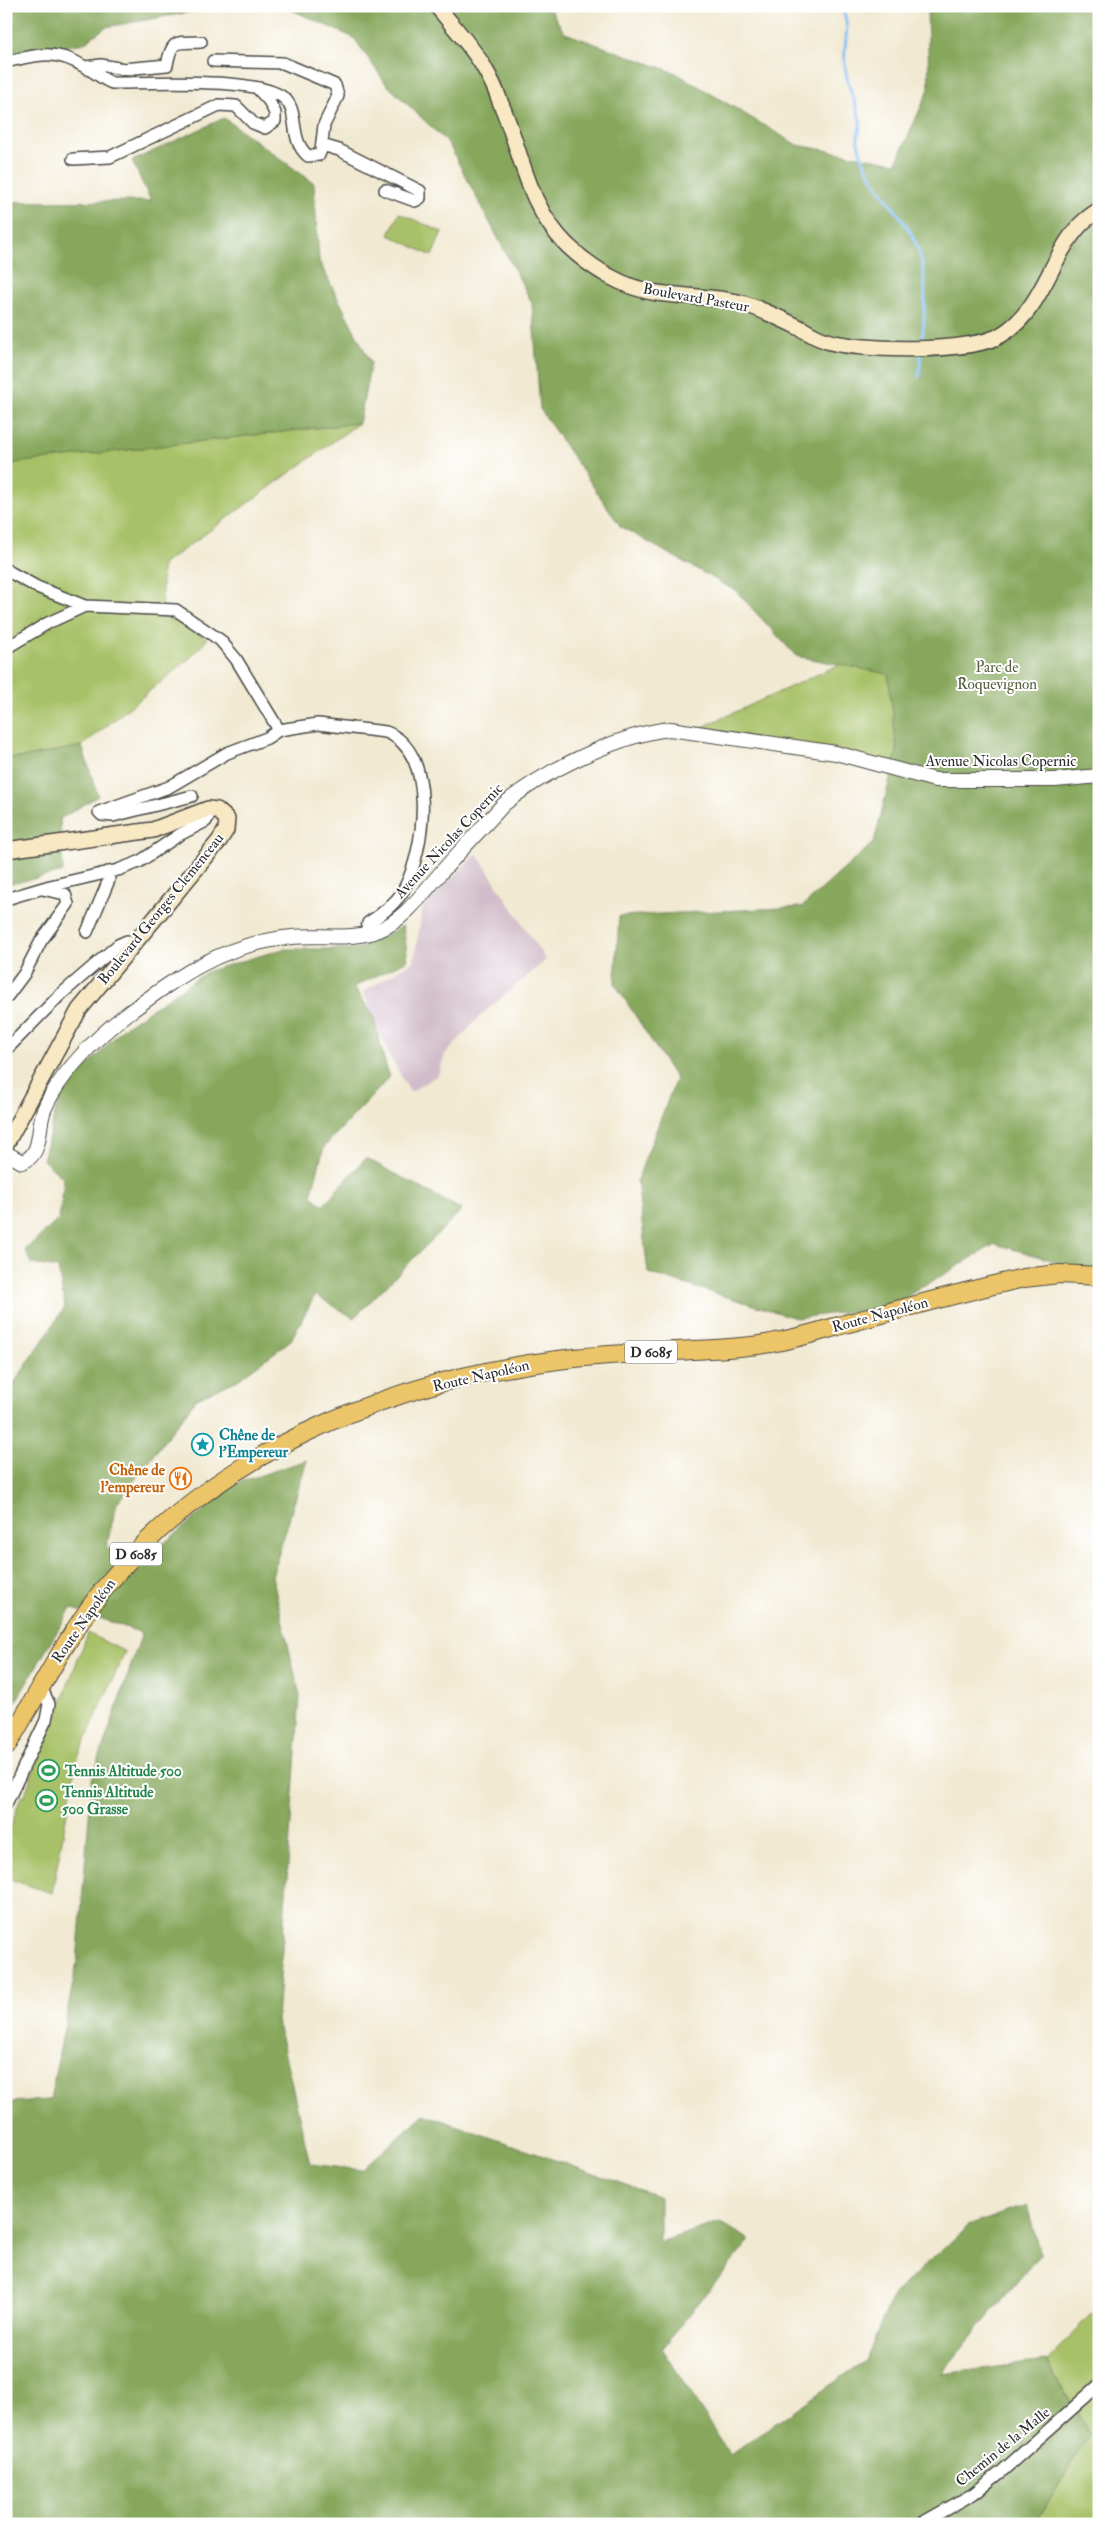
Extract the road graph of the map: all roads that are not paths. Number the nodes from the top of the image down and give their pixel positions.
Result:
1 (438, 6) edge
2 (201, 42) dead end
3 (213, 61) dead end
4 (6, 62) edge
5 (86, 67) junction
6 (257, 88) junction
7 (322, 145) junction
8 (73, 159) dead end
9 (385, 190) dead end
10 (1099, 210) edge
11 (6, 570) edge
12 (85, 606) junction
13 (6, 648) edge
14 (279, 730) junction
15 (1099, 776) edge
16 (192, 796) dead end
17 (212, 808) junction
18 (6, 850) edge
19 (108, 872) junction
20 (42, 889) junction
21 (6, 899) edge
22 (87, 932) dead end
23 (366, 934) junction
24 (132, 944) junction
25 (6, 998) edge
26 (6, 1050) edge
27 (7, 1154) edge
28 (1099, 1276) edge
29 (41, 1687) junction
30 (6, 1747) edge
31 (6, 1804) edge
32 (1099, 2385) edge
33 (920, 2524) edge

1 - 10 main road, Boulevard Pasteur
2 - 5 street
3 - 7 street
4 - 5 street
5 - 6 street
6 - 7 street
6 - 8 street
7 - 9 street
11 - 12 street
12 - 13 street
12 - 14 street
14 - 16 street
14 - 23 street
15 - 23 street, Avenue Nicolas Copernic
17 - 18 main road, Boulevard Georges Clemenceau
17 - 19 street
17 - 24 main road, Boulevard Georges Clemenceau
19 - 20 street
19 - 22 street
20 - 21 street
20 - 25 street
23 - 27 street, Avenue Nicolas Copernic
24 - 26 street
24 - 27 main road, Boulevard Georges Clemenceau
28 - 29 main road, Route Napoléon / D 6085
29 - 30 main road, Route Napoléon / D 6085
29 - 31 street
32 - 33 street, Chemin de la Malle

